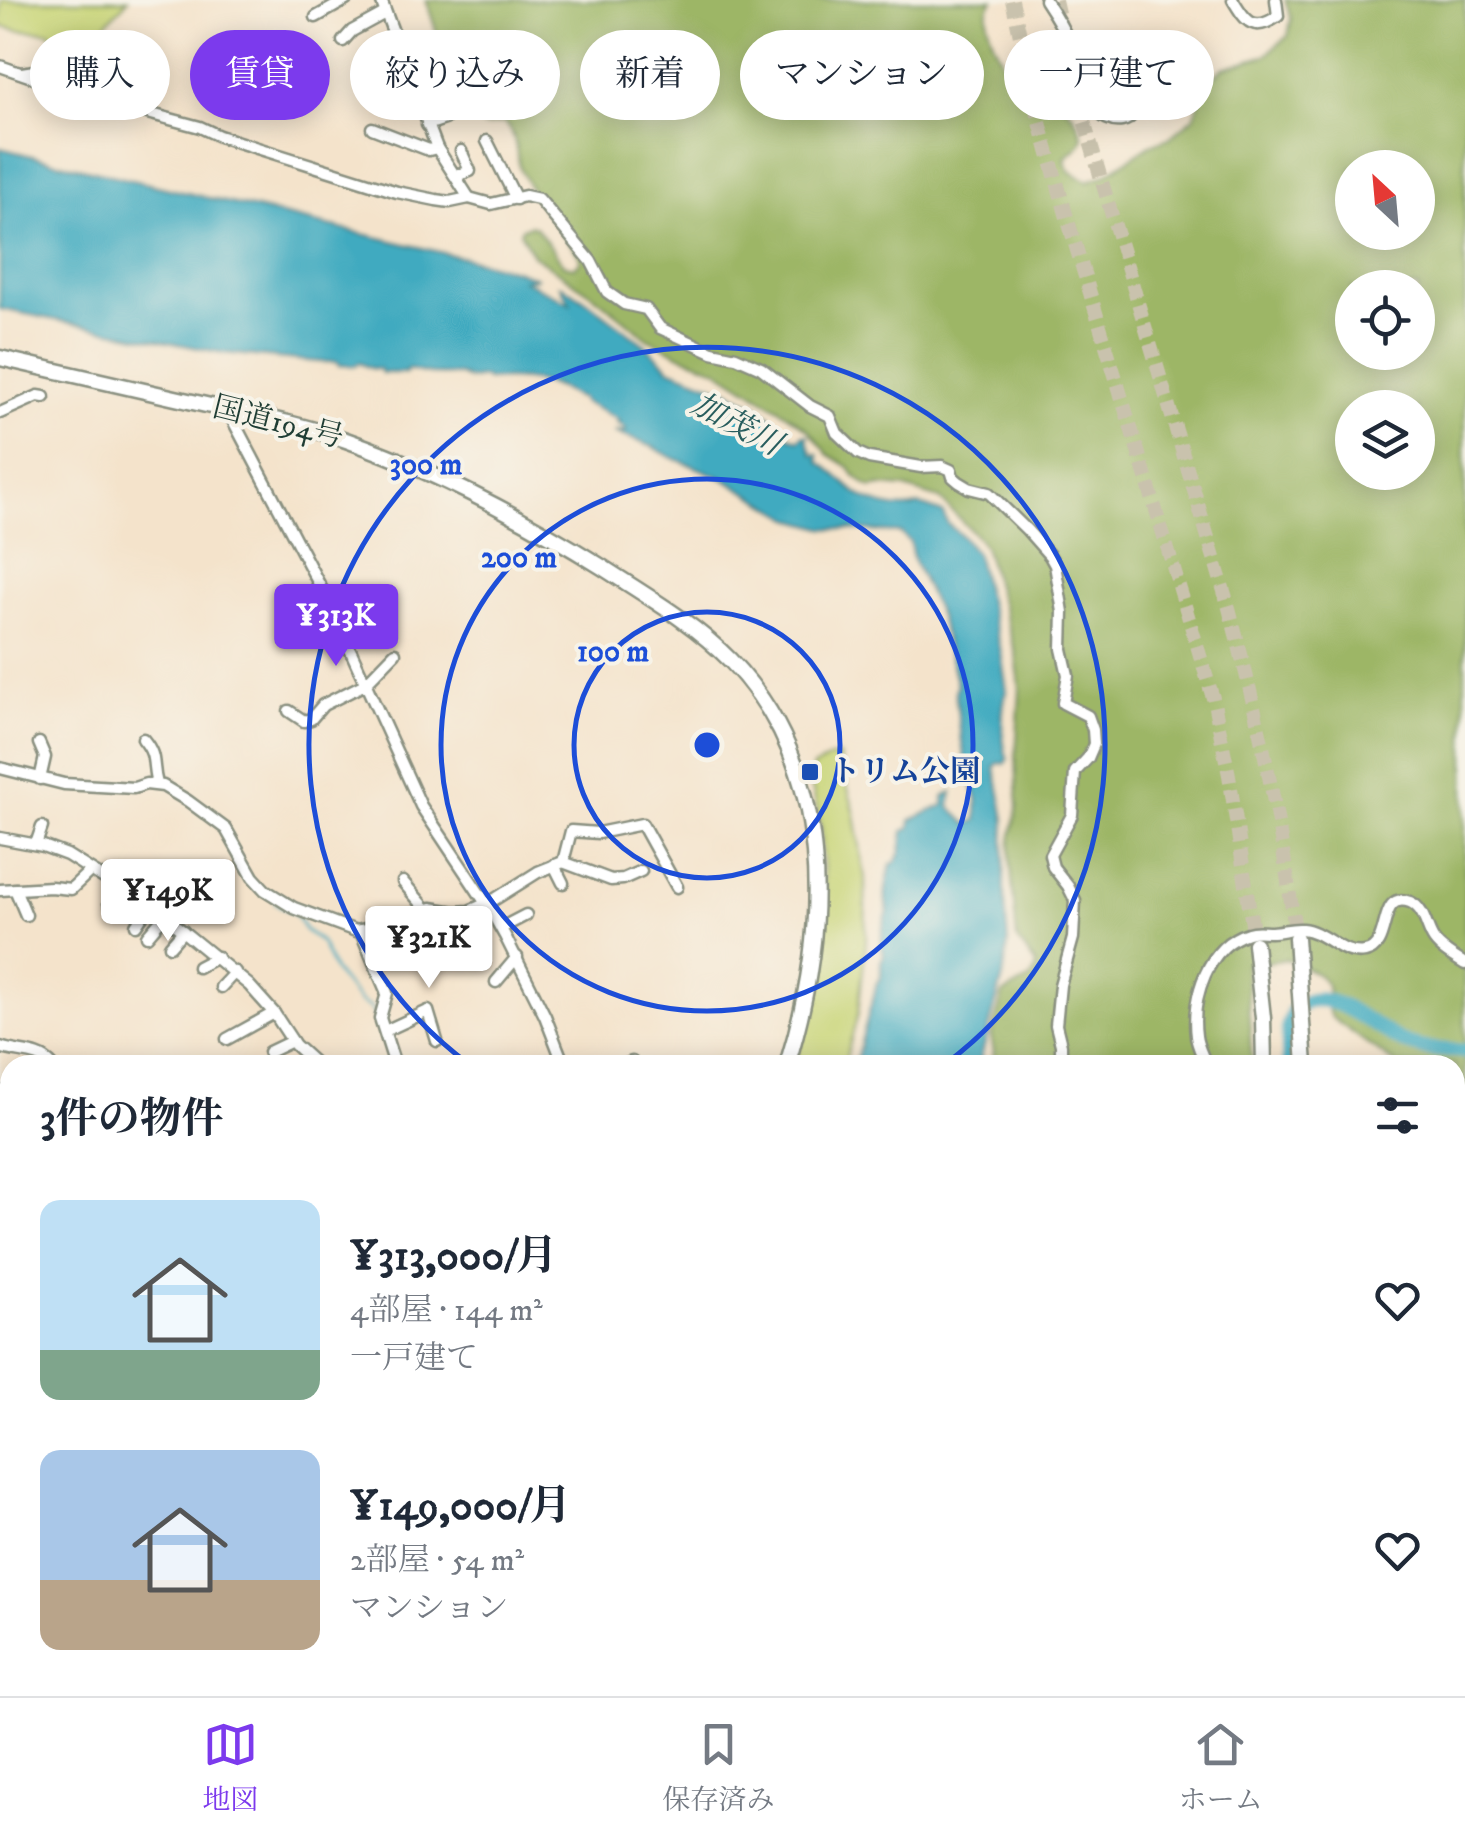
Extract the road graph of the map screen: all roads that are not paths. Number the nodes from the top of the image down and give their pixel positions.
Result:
1 (346, 0) edge
2 (381, 0) edge
3 (1045, 0) edge
4 (1233, 0) edge
5 (1276, 0) edge
6 (386, 13) junction
7 (316, 17) dead end
8 (1063, 30) edge
9 (343, 41) dead end
10 (0, 66) edge
11 (30, 72) edge
12 (21, 73) junction
13 (442, 120) edge
14 (427, 125) junction
15 (379, 126) dead end
16 (488, 141) dead end
17 (437, 148) junction
18 (461, 150) dead end
19 (456, 176) junction
20 (469, 198) junction
21 (516, 199) junction
22 (0, 358) edge
23 (44, 397) dead end
24 (226, 409) junction
25 (0, 413) edge
26 (395, 652) dead end
27 (365, 684) junction
28 (289, 711) dead end
29 (143, 738) dead end
30 (39, 743) dead end
31 (0, 768) edge
32 (40, 779) junction
33 (157, 784) junction
34 (42, 828) dead end
35 (0, 838) edge
36 (36, 844) junction
37 (559, 863) junction
38 (90, 870) junction
39 (641, 871) dead end
40 (403, 882) dead end
41 (563, 883) dead end
42 (677, 887) dead end
43 (16, 889) junction
44 (119, 889) junction
45 (0, 890) edge
46 (109, 904) dead end
47 (486, 904) junction
48 (149, 906) junction
49 (427, 910) junction
50 (26, 915) dead end
51 (526, 915) dead end
52 (164, 916) junction
53 (136, 926) dead end
54 (500, 928) junction
55 (183, 930) junction
56 (360, 930) junction
57 (147, 936) dead end
58 (1296, 943) tunnel mouth
59 (170, 946) dead end
60 (1256, 949) tunnel mouth
61 (516, 957) junction
62 (217, 958) junction
63 (244, 958) dead end
64 (1465, 964) edge
65 (198, 967) dead end
66 (232, 970) junction
67 (496, 982) dead end
68 (222, 987) dead end
69 (274, 1013) junction
70 (385, 1031) junction
71 (227, 1040) dead end
72 (437, 1040) dead end
73 (292, 1041) junction
74 (0, 1047) edge
75 (269, 1052) dead end
76 (39, 1055) edge
77 (307, 1055) edge
78 (392, 1055) edge
79 (560, 1055) edge
80 (790, 1055) edge
81 (1060, 1055) edge
82 (1203, 1055) edge
83 (1264, 1055) edge
84 (1304, 1055) edge

1 - 7 street
2 - 6 street
3 - 8 street
4 - 5 street
6 - 9 street
6 - 14 street
10 - 12 street
11 - 12 street
12 - 20 street
13 - 14 street
14 - 17 street
15 - 17 street
16 - 21 street
17 - 19 street
18 - 19 street
19 - 20 street
20 - 21 street
21 - 81 street
22 - 24 highway, 国道194号
23 - 25 street
24 - 27 street
24 - 80 highway, 国道194号
26 - 27 street
27 - 28 street
27 - 47 street
29 - 33 street
30 - 32 street
31 - 32 street
32 - 33 street
33 - 56 street
34 - 36 street
35 - 36 street
36 - 38 street
37 - 39 street
37 - 41 street
37 - 42 street
37 - 47 street
38 - 43 street
38 - 44 street
40 - 49 street
43 - 45 street
43 - 50 street
44 - 46 street
44 - 48 street
47 - 49 street
47 - 54 street
48 - 52 street
48 - 53 street
49 - 56 street
51 - 54 street
52 - 55 street
52 - 57 street
54 - 61 street
55 - 59 street
55 - 62 street
56 - 70 street
58 - 84 highway
60 - 83 highway
61 - 67 street
61 - 79 street
62 - 65 street
62 - 66 street
63 - 66 street
64 - 82 street
66 - 68 street
66 - 69 street
69 - 71 street
69 - 73 street
70 - 72 street
70 - 78 street
73 - 75 street
73 - 77 street
74 - 76 street

